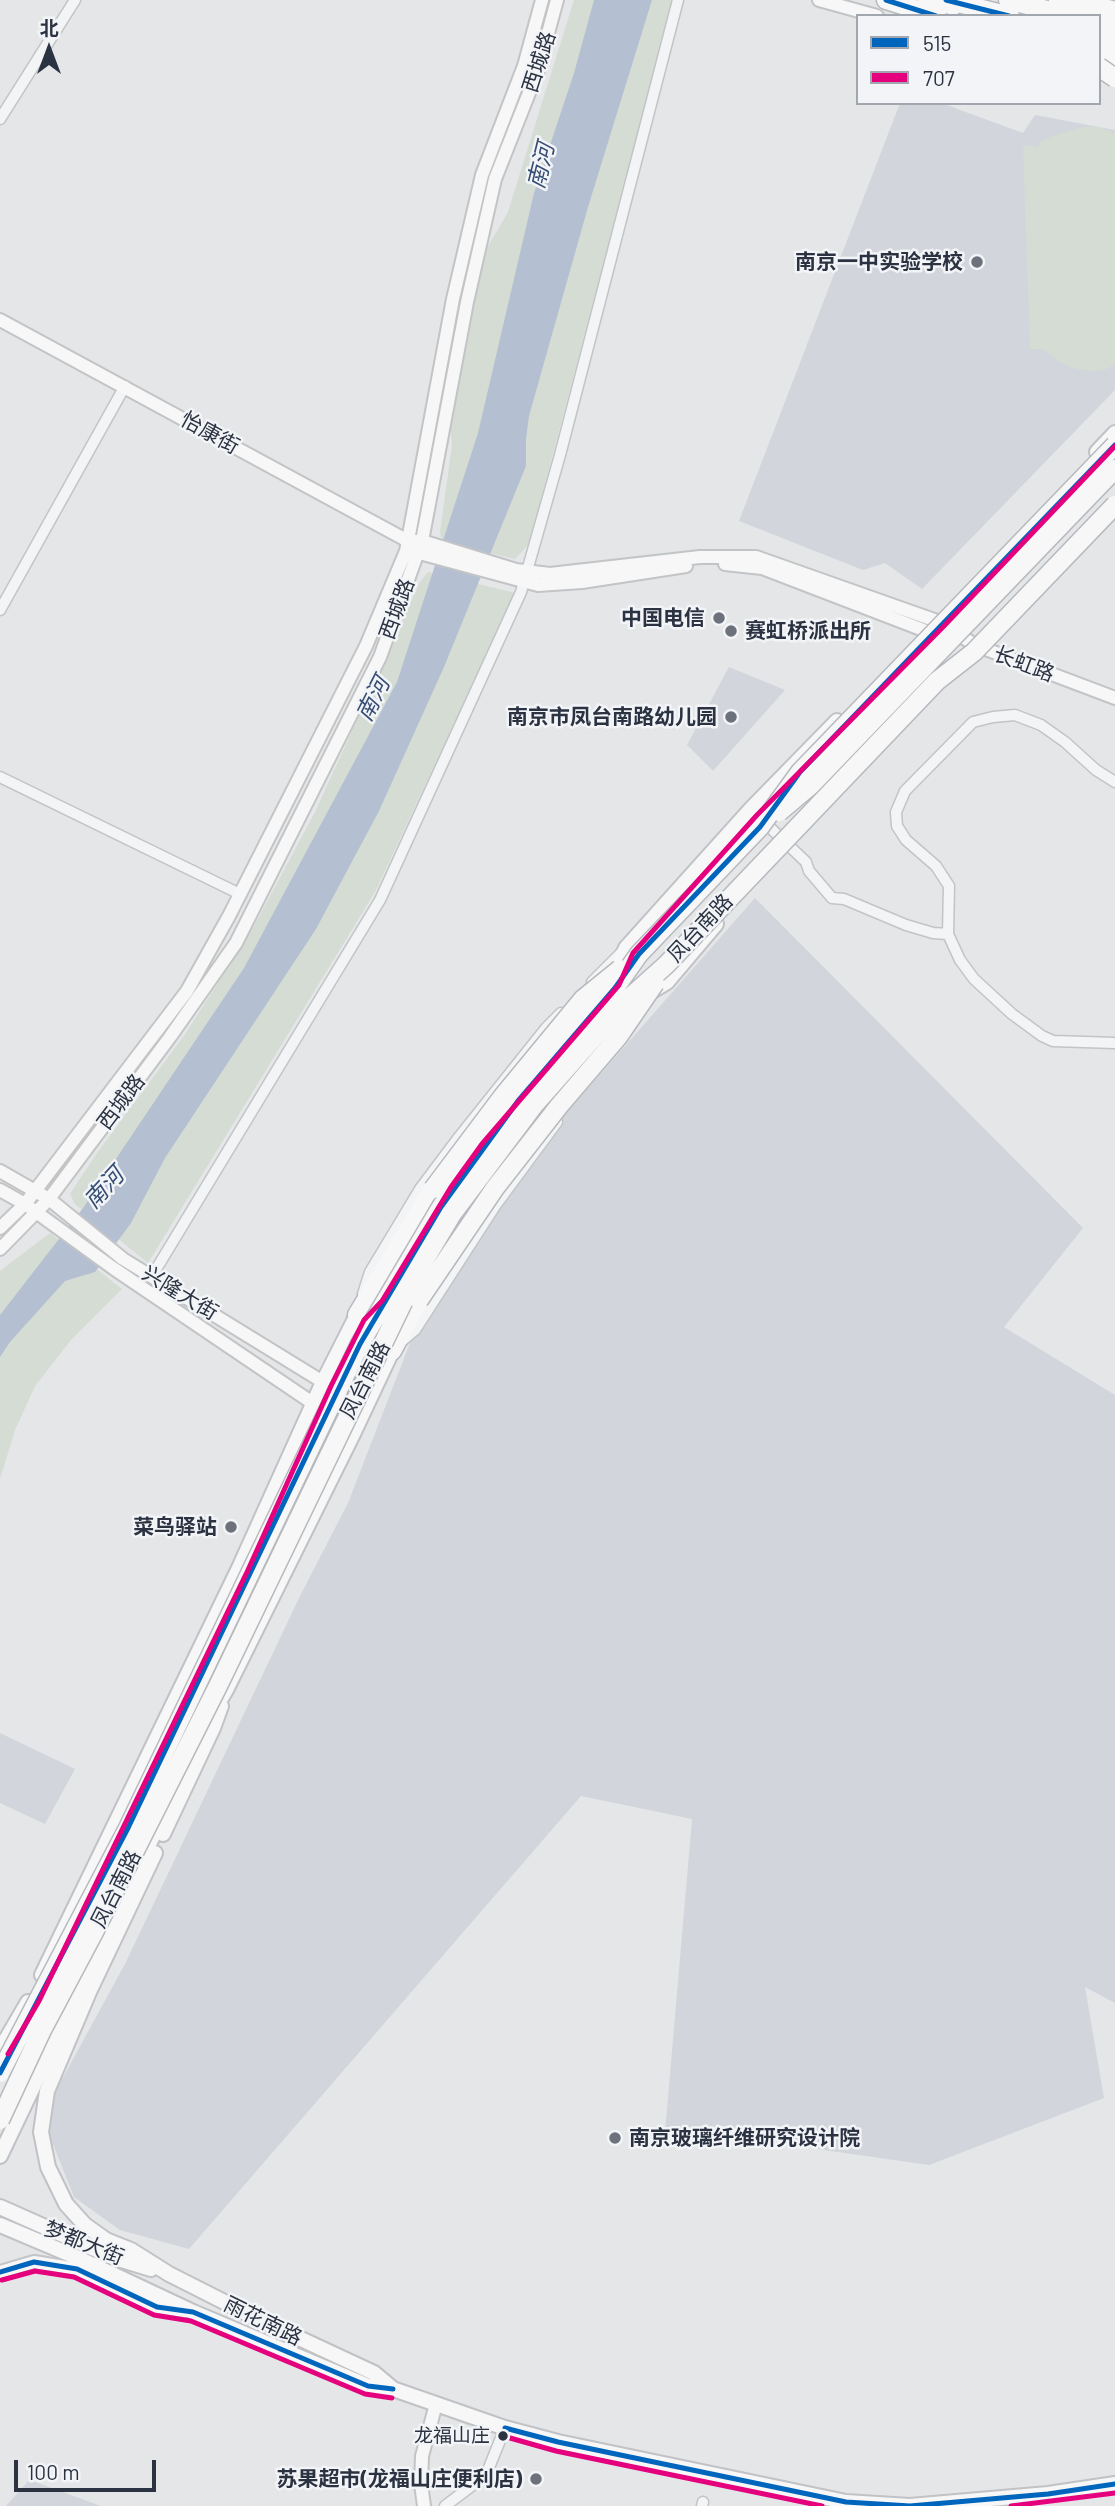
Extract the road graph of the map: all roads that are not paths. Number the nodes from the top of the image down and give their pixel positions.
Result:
1 (75, 0) edge
2 (542, 0) edge
3 (558, 0) edge
4 (678, 0) edge
5 (819, 0) edge
6 (886, 0) edge
7 (925, 0) edge
8 (946, 0) edge
9 (1008, 0) edge
10 (1057, 0) edge
11 (1083, 0) edge
12 (1115, 9) edge
13 (870, 14) edge
14 (931, 14) edge
15 (972, 14) edge
16 (1002, 14) edge
17 (1062, 14) edge
18 (1100, 14) edge
19 (0, 119) edge
20 (0, 320) edge
21 (125, 386) junction
22 (1115, 433) edge
23 (1115, 445) edge
24 (1115, 469) edge
25 (1115, 482) edge
26 (1115, 507) edge
27 (419, 548) junction
28 (526, 576) junction
29 (0, 610) edge
30 (932, 626) junction
31 (975, 645) junction
32 (937, 681) junction
33 (1115, 698) edge
34 (0, 777) edge
35 (1115, 782) edge
36 (751, 809) junction
37 (760, 827) junction
38 (788, 844) junction
39 (240, 894) junction
40 (948, 934) junction
41 (632, 951) junction
42 (667, 974) junction
43 (1115, 1043) edge
44 (0, 1171) edge
45 (0, 1190) edge
46 (34, 1191) junction
47 (49, 1199) junction
48 (24, 1204) junction
49 (36, 1213) junction
50 (0, 1228) edge
51 (0, 1249) edge
52 (118, 1263) junction
53 (152, 1276) junction
54 (357, 1315) junction
55 (392, 1351) junction
56 (323, 1382) junction
57 (314, 1404) junction
58 (363, 1410) junction
59 (353, 1434) junction
60 (226, 1690) junction
61 (0, 2050) edge
62 (0, 2073) edge
63 (0, 2120) edge
64 (0, 2156) edge
65 (0, 2207) edge
66 (0, 2225) edge
67 (0, 2272) edge
68 (169, 2274) junction
69 (193, 2312) junction
70 (393, 2389) junction
71 (436, 2404) junction
72 (505, 2428) junction
73 (1115, 2484) edge
74 (1050, 2500) edge
75 (424, 2506) edge
76 (445, 2506) edge

1 - 19 street
2 - 27 main road, 西城路
3 - 27 main road, 西城路
4 - 28 street
5 - 13 main road
6 - 14 highway
7 - 15 main road
8 - 16 highway
9 - 17 highway
10 - 18 highway
11 - 12 main road
20 - 21 main road, 怡康街
21 - 27 main road, 怡康街
21 - 29 street
22 - 30 main road, 凤台南路
23 - 37 highway, 凤台南路, bridge
24 - 37 highway, bridge
25 - 32 highway
26 - 31 main road, 凤台南路
26 - 32 highway, bridge
27 - 28 main road, 怡康街
27 - 39 main road, 西城路
27 - 47 main road, 西城路
28 - 30 main road, 长虹路
28 - 53 street
30 - 31 main road, 长虹路
30 - 36 main road, 凤台南路
31 - 33 main road, 长虹路
31 - 38 main road, 凤台南路
32 - 42 highway, 凤台南路, bridge
34 - 39 street
35 - 40 street
36 - 38 street
36 - 41 main road, 凤台南路
37 - 41 highway, 凤台南路, bridge
38 - 40 street
38 - 42 main road, 凤台南路
39 - 46 main road, 西城路
40 - 43 street
41 - 54 main road, 凤台南路
41 - 54 highway, bridge
41 - 62 highway, 凤台南路, bridge
42 - 55 highway, bridge
42 - 55 street
42 - 55 main road, 凤台南路
42 - 63 highway, 凤台南路, bridge
44 - 46 main road, 兴隆大街
45 - 48 main road, 兴隆大街
46 - 47 main road, 兴隆大街
46 - 48 main road, 西城路
47 - 49 main road, 西城路
47 - 52 main road, 兴隆大街
48 - 49 main road, 兴隆大街
48 - 50 main road, 西城路
49 - 51 main road, 西城路
49 - 52 main road, 兴隆大街
52 - 53 main road, 兴隆大街
52 - 57 main road, 兴隆大街
53 - 56 main road, 兴隆大街
54 - 56 main road, 凤台南路
55 - 58 main road, 凤台南路
56 - 57 main road, 凤台南路
56 - 58 main road, 兴隆大街
57 - 59 main road, 兴隆大街
57 - 61 main road, 凤台南路
58 - 59 main road, 凤台南路
59 - 60 main road, 凤台南路
60 - 64 main road, 凤台南路
60 - 68 main road, 凤台南路
65 - 68 main road, 梦都大街
66 - 69 main road, 雨花南路
67 - 69 main road
68 - 70 main road, 雨花南路
69 - 70 main road, 雨花南路
70 - 71 main road, 雨花南路
71 - 72 main road, 雨花南路
71 - 75 main road
72 - 74 main road, 雨花南路
72 - 76 street
73 - 74 main road, 雨花南路

